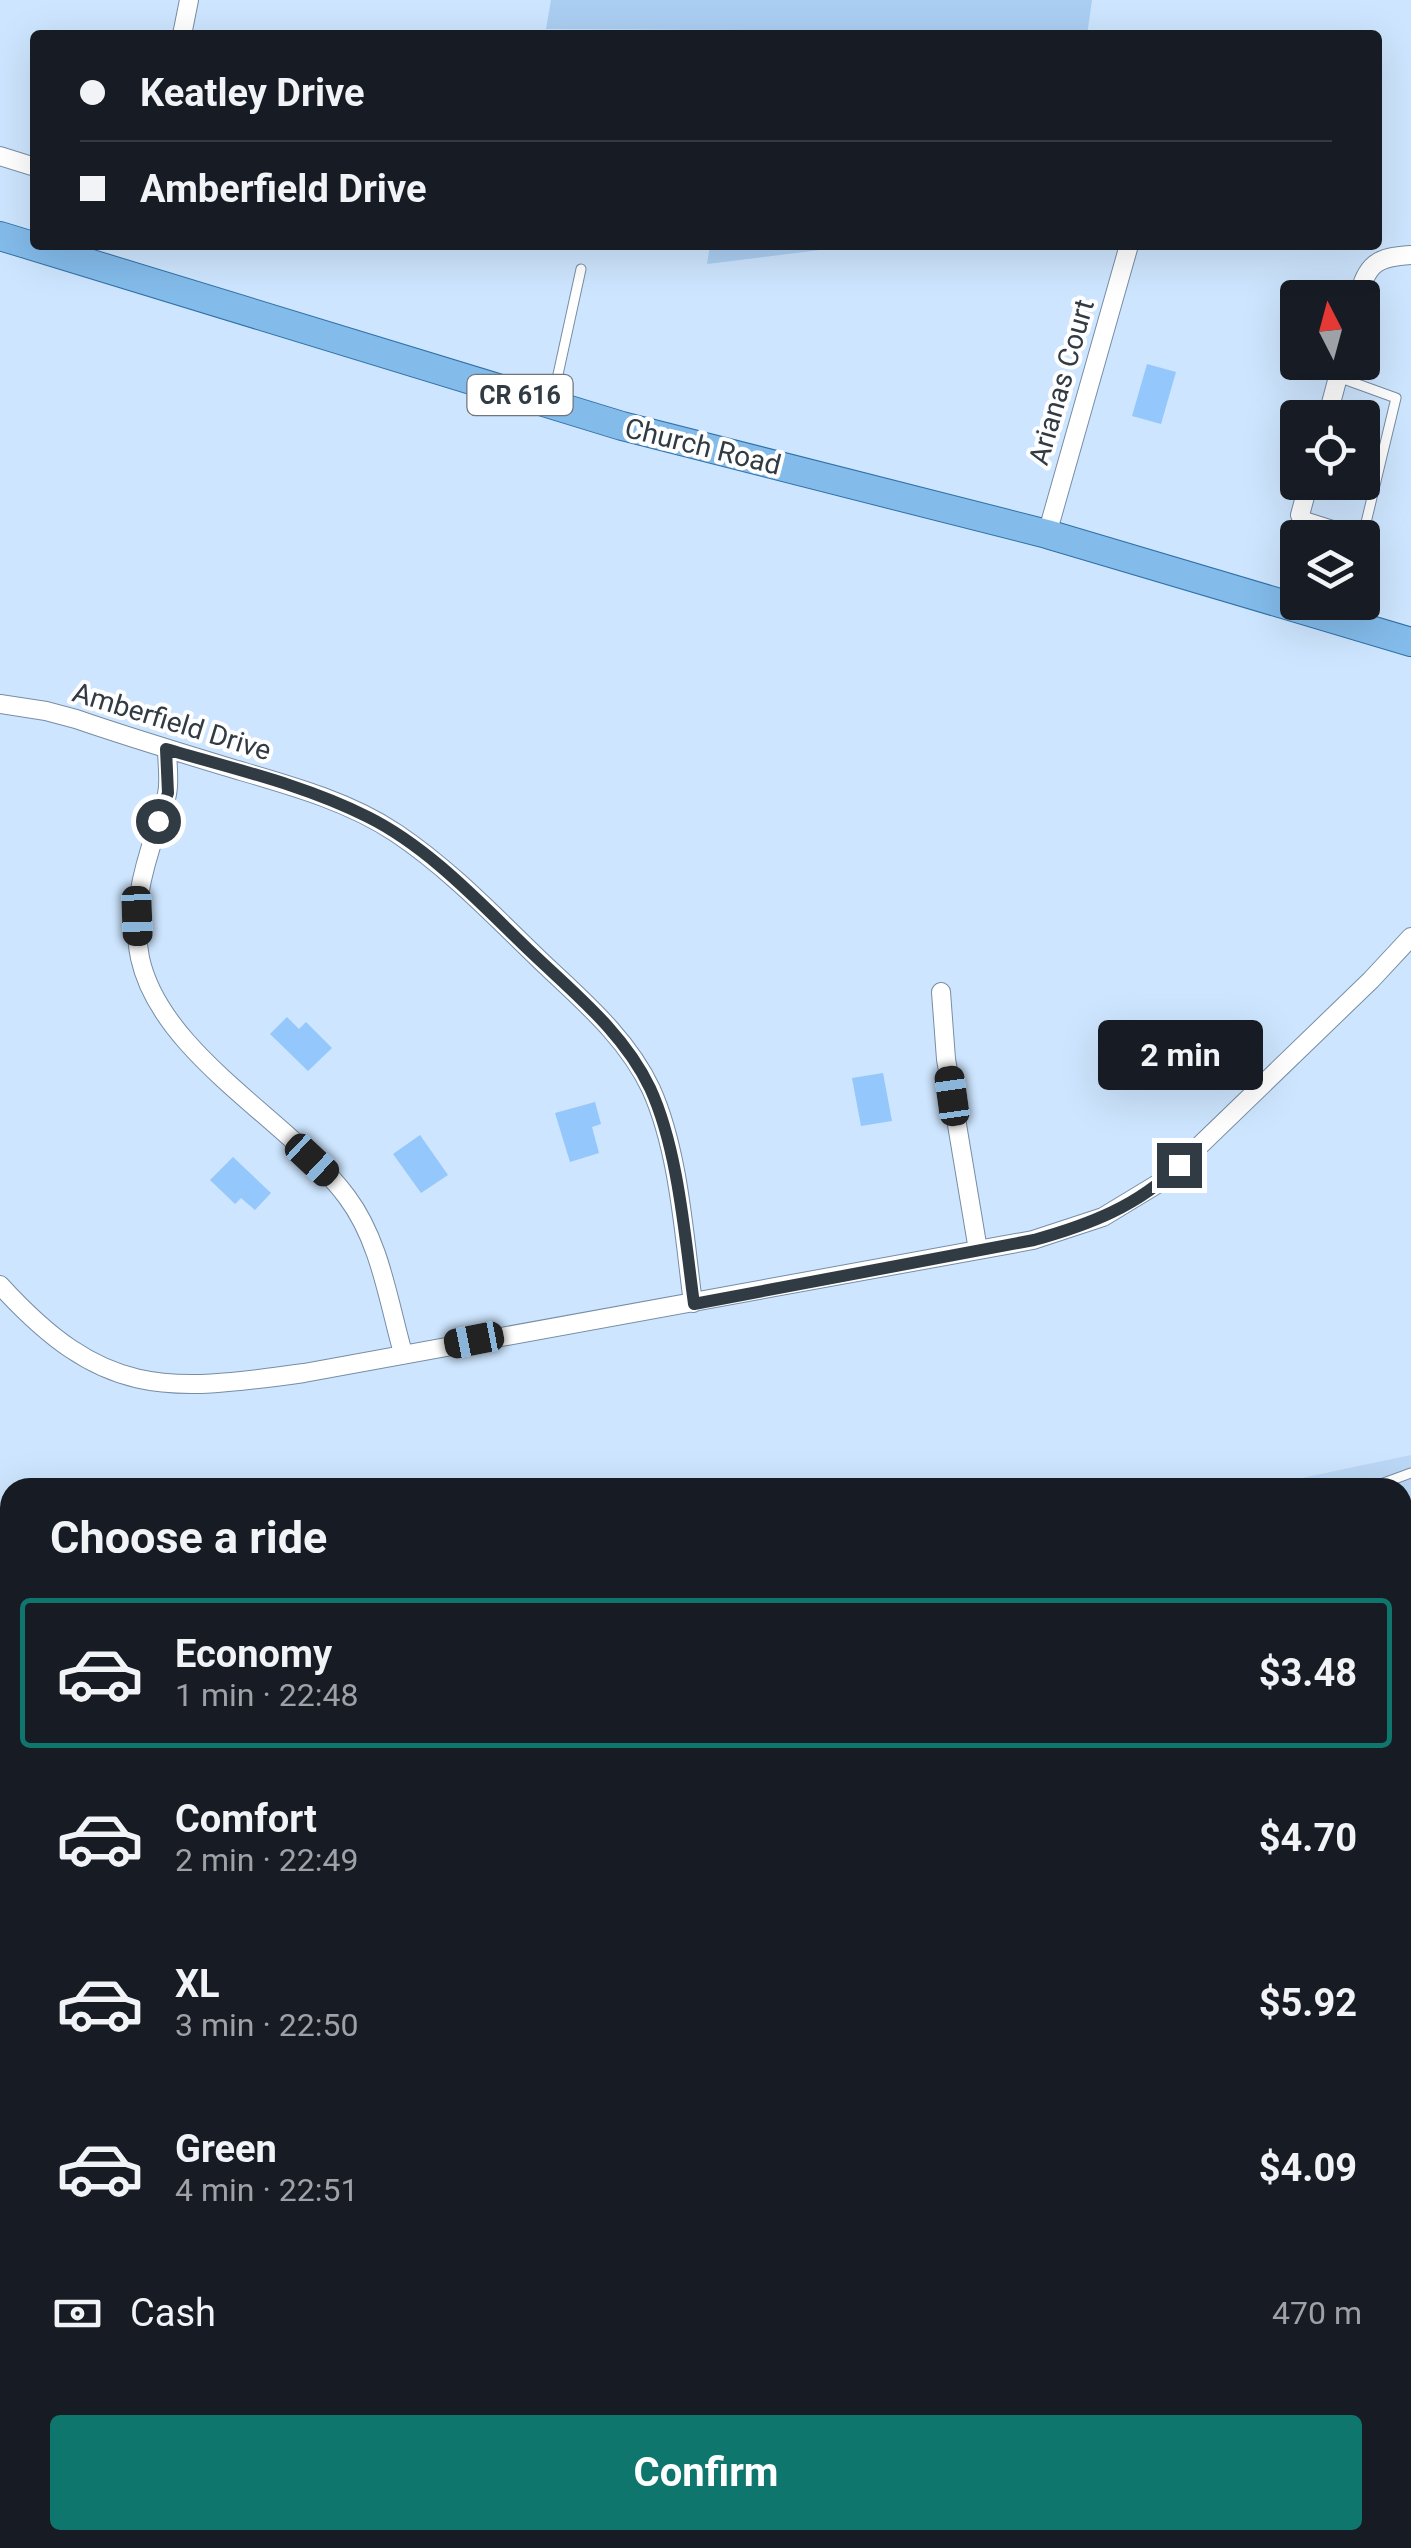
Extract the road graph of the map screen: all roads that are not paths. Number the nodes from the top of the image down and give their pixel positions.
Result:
1 (189, 0) edge
2 (183, 30) edge
3 (0, 156) edge
4 (30, 166) edge
5 (0, 236) edge
6 (30, 245) edge
7 (46, 250) edge
8 (1128, 250) edge
9 (1411, 254) edge
10 (582, 269) dead end
11 (1363, 280) edge
12 (1360, 380) edge
13 (552, 404) junction
14 (1304, 500) edge
15 (1300, 515) joint
16 (1047, 534) junction
17 (1411, 642) edge
18 (0, 704) edge
19 (166, 749) junction
20 (1411, 937) edge
21 (942, 992) dead end
22 (978, 1250) junction
23 (0, 1285) edge
24 (694, 1304) junction
25 (403, 1353) junction

1 - 2 street
3 - 4 street
5 - 6 main road, Church Road / CR 616
7 - 13 main road, Church Road / CR 616
8 - 16 street, Arianas Court
9 - 11 street
10 - 13 lane
12 - 15 lane
13 - 16 main road, Church Road / CR 616
14 - 15 street
16 - 17 main road, Church Road / CR 616
18 - 19 street, Amberfield Drive
19 - 24 street, Amberfield Drive
19 - 25 street
20 - 22 street
21 - 22 street
22 - 24 street
23 - 25 street
24 - 25 street

